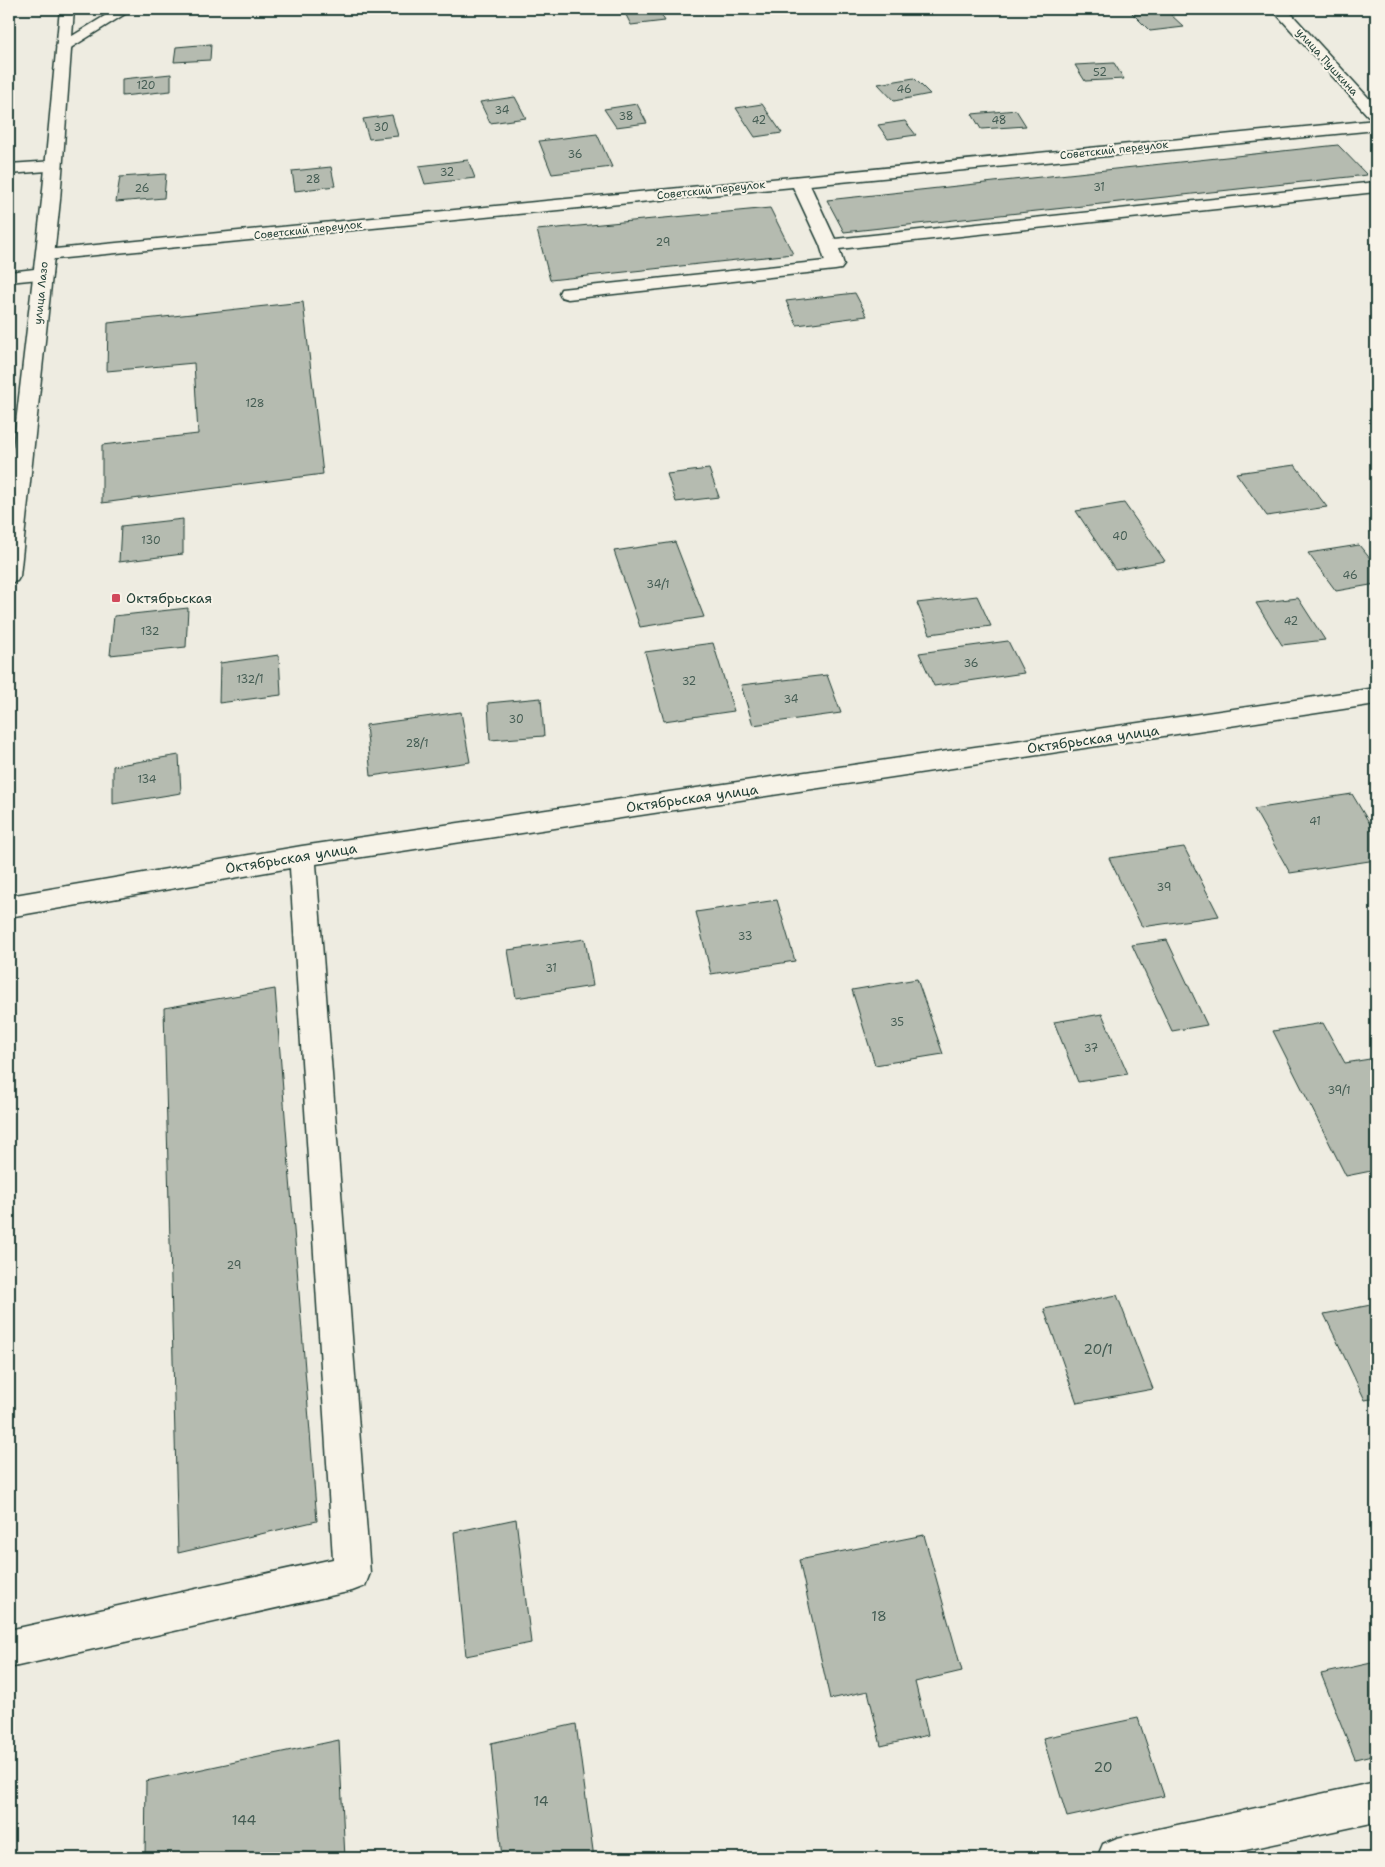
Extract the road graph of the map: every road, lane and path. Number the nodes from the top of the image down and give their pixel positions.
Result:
1 (67, 9) edge
2 (126, 9) edge
3 (1279, 9) edge
4 (1282, 9) edge
5 (64, 46) junction
6 (1376, 115) edge
7 (1376, 125) edge
8 (54, 166) junction
9 (9, 169) edge
10 (799, 181) junction
11 (1376, 187) edge
12 (829, 244) junction
13 (45, 256) junction
14 (43, 274) junction
15 (9, 277) edge
16 (568, 293) dead end
17 (9, 576) edge
18 (1376, 696) edge
19 (302, 856) junction
20 (9, 906) edge
21 (9, 1649) edge
22 (1376, 1802) edge
23 (1118, 1858) edge

1 - 5 street, улица Лазо
2 - 5 street
3 - 4 street
3 - 6 street, улица Пушкина
5 - 8 street, улица Лазо
7 - 10 street, Советский переулок
8 - 9 street
8 - 13 street, улица Лазо
10 - 12 street
10 - 13 street, Советский переулок
11 - 12 street
12 - 16 street
13 - 14 street, улица Лазо
14 - 15 street
14 - 17 street, улица Лазо
18 - 19 street, Октябрьская улица
19 - 20 street, Октябрьская улица
19 - 21 street
22 - 23 street

